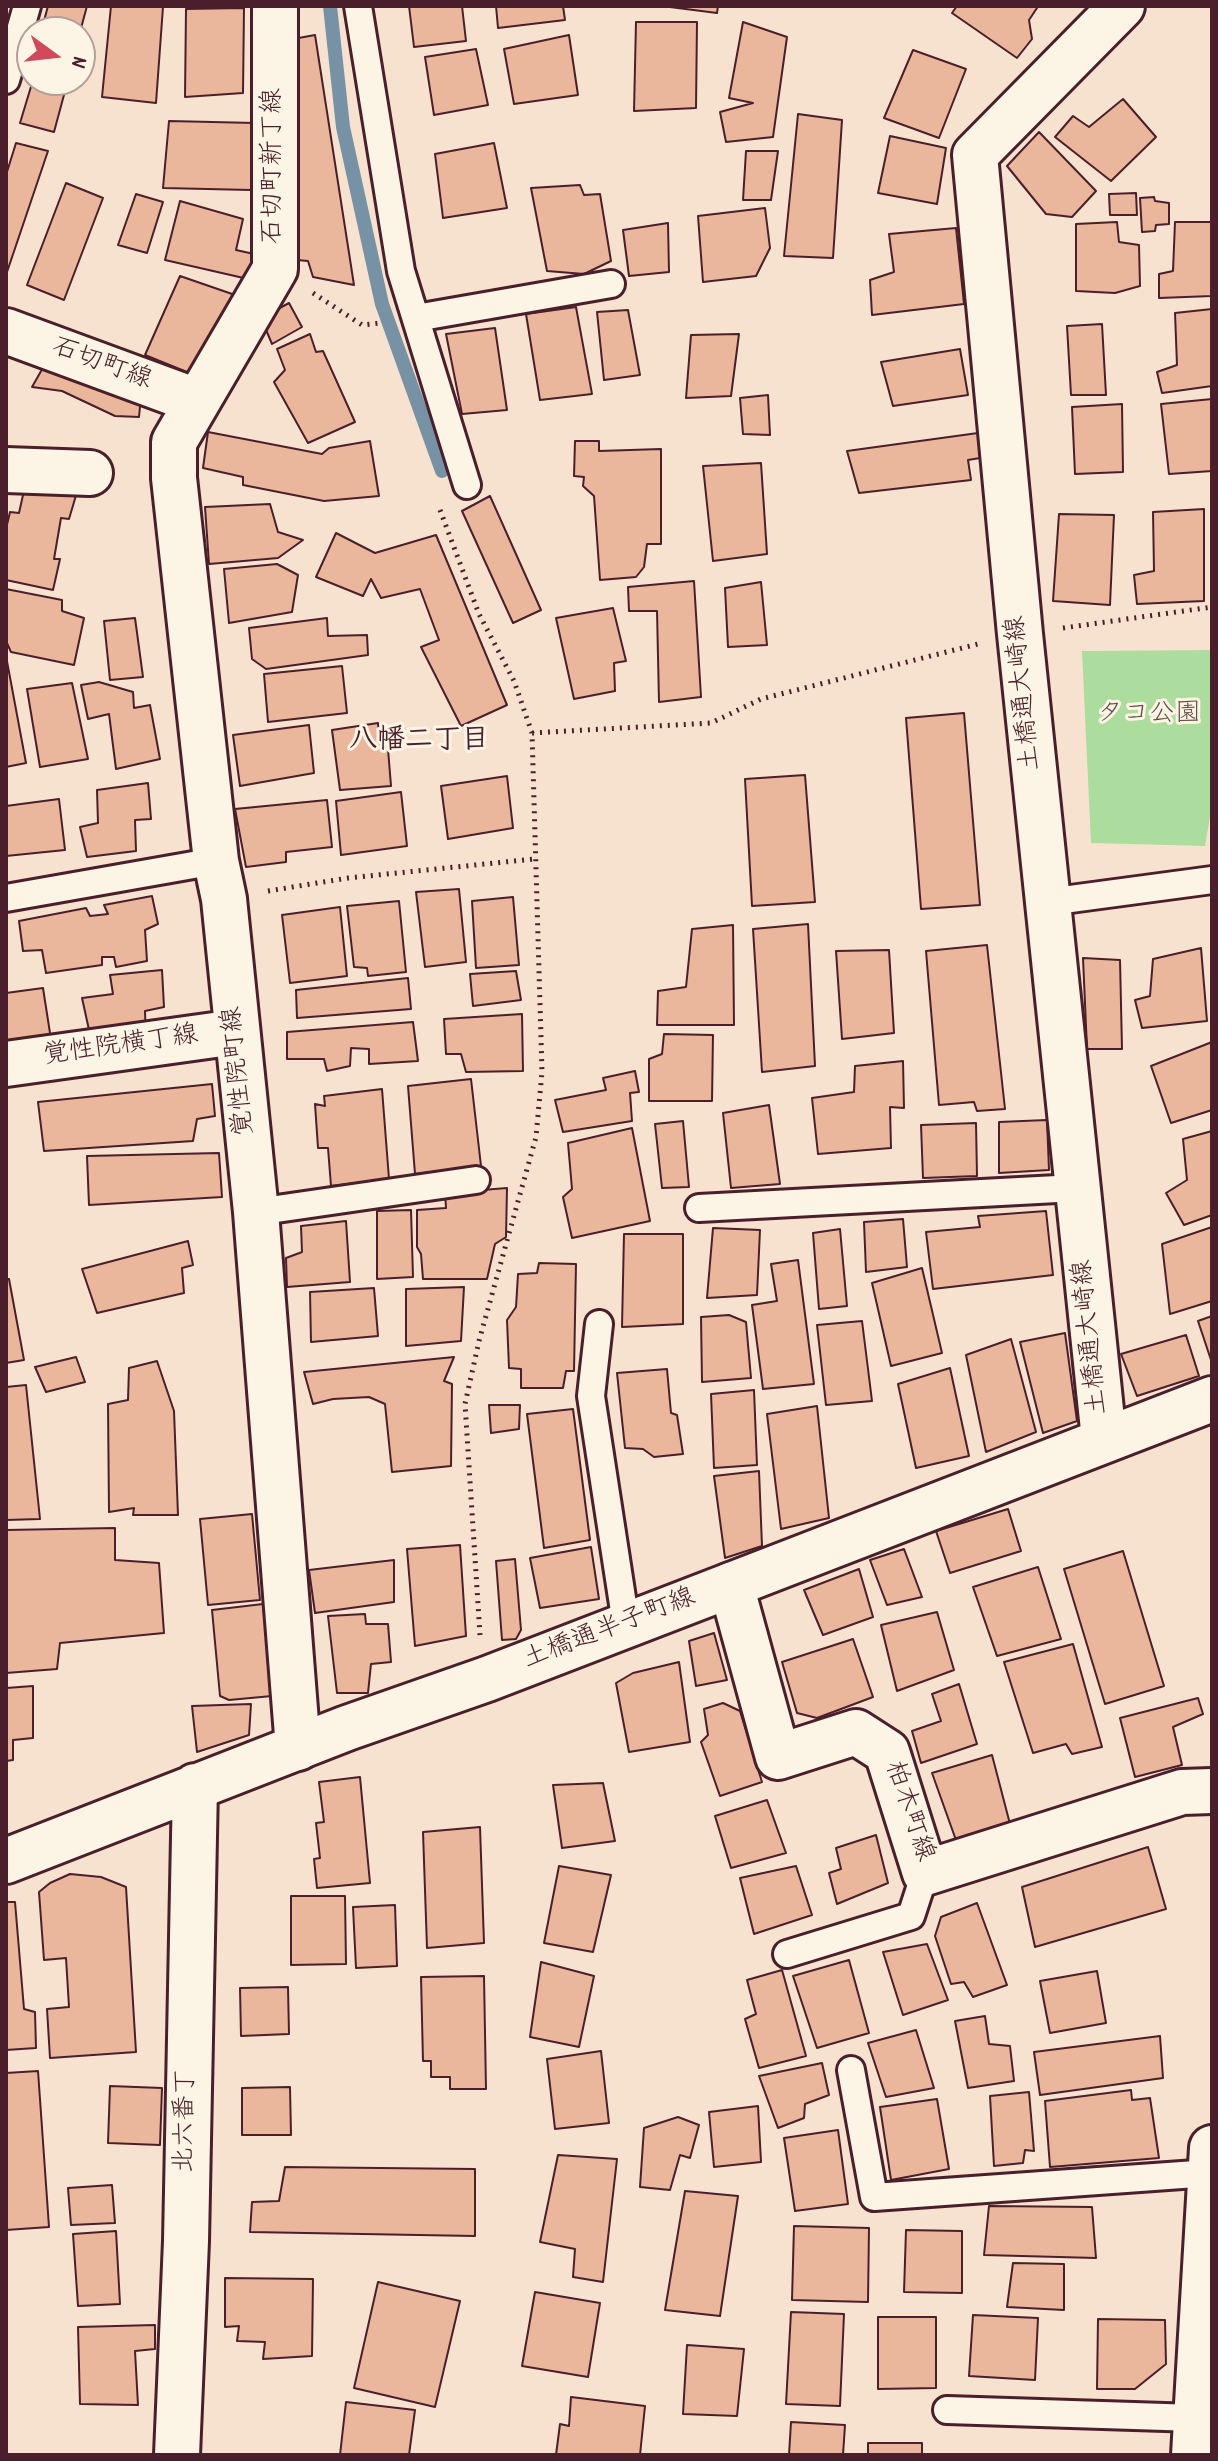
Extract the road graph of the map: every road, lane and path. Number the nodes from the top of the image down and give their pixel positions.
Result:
1 (27, 6) edge
2 (275, 6) edge
3 (358, 6) edge
4 (1122, 6) edge
5 (6, 80) edge
6 (275, 269) junction
7 (611, 284) dead end
8 (416, 318) junction
9 (370, 324) dead end
10 (6, 331) edge
11 (196, 401) junction
12 (6, 470) edge
13 (90, 473) dead end
14 (467, 485) dead end
15 (435, 499) dead end
16 (1212, 607) edge
17 (1020, 634) junction
18 (534, 859) dead end
19 (220, 880) junction
20 (1212, 880) edge
21 (6, 898) edge
22 (1048, 902) junction
23 (236, 1032) junction
24 (6, 1064) edge
25 (476, 1180) dead end
26 (1076, 1188) junction
27 (699, 1208) dead end
28 (256, 1212) junction
29 (599, 1324) dead end
30 (1212, 1399) edge
31 (1104, 1439) junction
32 (731, 1585) junction
33 (626, 1624) junction
34 (298, 1748) junction
35 (195, 1786) junction
36 (1212, 1791) edge
37 (6, 1861) edge
38 (925, 1873) junction
39 (787, 1954) dead end
40 (851, 2070) dead end
41 (1211, 2160) edge
42 (1209, 2256) edge
43 (947, 2410) dead end
44 (1195, 2436) edge
45 (177, 2455) edge

1 - 5 lane
2 - 6 street, 石切町新丁線
3 - 8 lane
4 - 17 street, 土橋通大崎線
6 - 9 path
6 - 11 street, 石切町新丁線
7 - 8 lane
8 - 14 lane
10 - 11 street, 石切町線
11 - 19 street, 覚性院町線
12 - 13 street
15 - 17 path
16 - 17 path
17 - 22 street, 土橋通大崎線
18 - 19 path
19 - 21 lane
19 - 23 street, 覚性院町線
20 - 22 lane
22 - 26 street, 土橋通大崎線
23 - 24 street, 覚性院横丁線
23 - 28 street, 覚性院町線
25 - 28 lane
26 - 27 lane
26 - 31 street, 土橋通大崎線
28 - 34 street, 覚性院町線
29 - 33 lane
30 - 31 street, 土橋通半子町線
31 - 32 street, 土橋通半子町線
32 - 33 street, 土橋通半子町線
32 - 38 street, 柏木町線
33 - 34 street, 土橋通半子町線
34 - 35 street, 土橋通半子町線
35 - 37 street, 土橋通半子町線
35 - 45 street, 北六番丁
36 - 38 street, 柏木町線
38 - 39 lane
40 - 41 lane
41 - 42 street
42 - 44 street
43 - 44 lane

